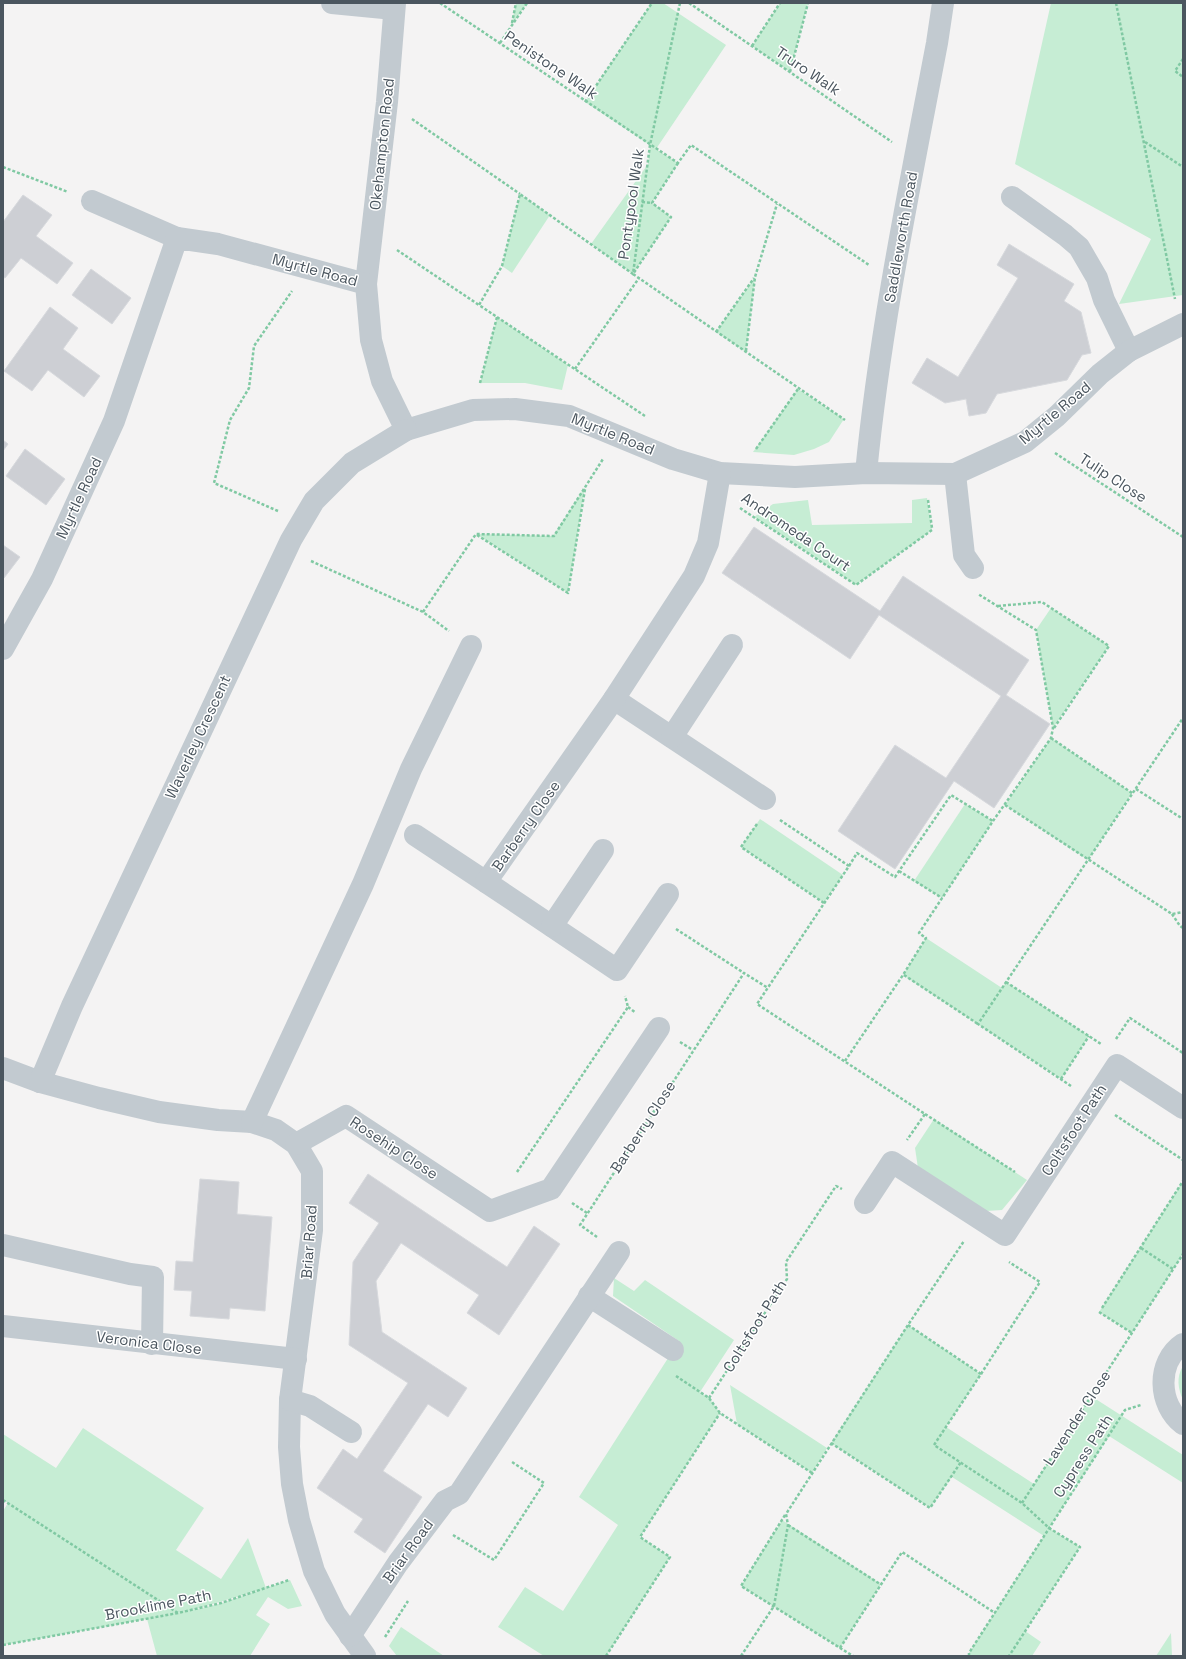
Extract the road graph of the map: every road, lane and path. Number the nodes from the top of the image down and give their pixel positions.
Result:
1 (332, 3) edge
2 (440, 3) edge
3 (516, 3) edge
4 (526, 3) edge
5 (652, 3) edge
6 (680, 3) edge
7 (689, 3) edge
8 (780, 3) edge
9 (808, 3) edge
10 (943, 3) edge
11 (1116, 3) edge
12 (394, 6) edge
13 (511, 26) junction
14 (500, 43) junction
15 (752, 46) junction
16 (1183, 59) edge
17 (790, 72) junction
18 (1183, 77) edge
19 (387, 102) junction
20 (585, 102) junction
21 (1145, 142) junction
22 (650, 145) junction
23 (915, 158) junction
24 (678, 163) junction
25 (3, 166) edge
26 (1183, 167) edge
27 (520, 194) junction
28 (1012, 197) dead end
29 (92, 201) joint
30 (642, 202) junction
31 (652, 203) junction
32 (777, 204) junction
33 (372, 233) junction
34 (177, 238) junction
35 (308, 268) junction
36 (633, 274) junction
37 (755, 277) junction
38 (639, 278) junction
39 (893, 281) junction
40 (366, 284) junction
41 (479, 305) junction
42 (497, 317) junction
43 (1182, 325) edge
44 (716, 332) junction
45 (1129, 351) junction
46 (746, 352) junction
47 (575, 369) junction
48 (798, 389) junction
49 (473, 410) junction
50 (647, 418) dead end
51 (406, 430) junction
52 (618, 436) junction
53 (1031, 437) junction
54 (870, 438) junction
55 (753, 452) dead end
56 (866, 472) junction
57 (955, 474) junction
58 (718, 483) junction
59 (585, 487) junction
60 (302, 521) junction
61 (476, 534) junction
62 (933, 536) dead end
63 (1183, 537) edge
64 (286, 550) junction
65 (973, 568) dead end
66 (978, 594) dead end
67 (997, 606) junction
68 (422, 612) junction
69 (732, 645) dead end
70 (471, 646) joint
71 (3, 648) edge
72 (614, 699) junction
73 (1183, 718) edge
74 (1053, 728) junction
75 (672, 737) junction
76 (1051, 738) junction
77 (1136, 789) junction
78 (1132, 793) junction
79 (765, 805) junction
80 (1005, 805) junction
81 (1183, 819) edge
82 (993, 821) junction
83 (415, 835) dead end
84 (603, 850) dead end
85 (1088, 860) junction
86 (849, 866) junction
87 (899, 871) junction
88 (486, 882) junction
89 (668, 894) dead end
90 (942, 898) junction
91 (824, 903) junction
92 (1183, 912) edge
93 (1172, 914) junction
94 (654, 915) junction
95 (552, 926) junction
96 (1183, 928) edge
97 (617, 970) junction
98 (744, 973) junction
99 (904, 975) junction
100 (1006, 982) junction
101 (768, 988) junction
102 (978, 1024) junction
103 (659, 1028) dead end
104 (1089, 1036) junction
105 (1113, 1043) dead end
106 (1102, 1045) dead end
107 (1183, 1053) edge
108 (845, 1061) junction
109 (3, 1068) edge
110 (1061, 1079) junction
111 (40, 1082) junction
112 (1093, 1100) junction
113 (1183, 1108) edge
114 (925, 1114) junction
115 (252, 1122) junction
116 (296, 1144) junction
117 (1183, 1160) edge
118 (892, 1162) junction
119 (1183, 1181) edge
120 (1037, 1186) junction
121 (865, 1203) joint
122 (490, 1211) junction
123 (979, 1218) junction
124 (3, 1245) edge
125 (1141, 1248) dead end
126 (618, 1252) joint
127 (1183, 1254) edge
128 (1173, 1269) junction
129 (1040, 1282) dead end
130 (589, 1296) junction
131 (1102, 1308) dead end
132 (1099, 1312) dead end
133 (908, 1325) junction
134 (3, 1326) edge
135 (1132, 1333) junction
136 (152, 1344) junction
137 (1183, 1344) edge
138 (673, 1350) joint
139 (296, 1359) junction
140 (981, 1374) junction
141 (1164, 1397) junction
142 (709, 1398) junction
143 (290, 1400) junction
144 (720, 1413) junction
145 (1183, 1424) edge
146 (351, 1432) dead end
147 (831, 1443) junction
148 (511, 1462) dead end
149 (961, 1462) junction
150 (812, 1472) junction
151 (3, 1500) edge
152 (1022, 1503) junction
153 (786, 1514) junction
154 (788, 1525) junction
155 (1049, 1528) junction
156 (447, 1540) dead end
157 (314, 1571) junction
158 (881, 1584) junction
159 (410, 1598) dead end
160 (774, 1606) junction
161 (178, 1613) junction
162 (995, 1613) junction
163 (350, 1636) junction
164 (3, 1645) edge
165 (840, 1648) junction
166 (373, 1650) edge
167 (968, 1655) edge
168 (606, 1656) edge
169 (741, 1656) edge
170 (853, 1656) edge
171 (1009, 1656) edge

1 - 12 street
2 - 14 path, Penistone Walk
3 - 13 path
4 - 13 path
5 - 20 path
6 - 22 path, Pontypool Walk
7 - 15 path, Truro Walk
8 - 15 path
9 - 17 path
10 - 23 street, Saddleworth Road
11 - 21 path
12 - 19 street, Okehampton Road
13 - 14 path
14 - 20 path, Penistone Walk
15 - 17 path, Truro Walk
16 - 18 path
17 - 23 path, Truro Walk
19 - 27 path, Pontypool Walk
19 - 33 street, Okehampton Road
20 - 22 path, Penistone Walk
21 - 26 path
21 - 43 path
22 - 24 path, Penistone Walk
22 - 30 path, Pontypool Walk
23 - 39 street, Saddleworth Road
24 - 31 path
24 - 32 path
25 - 29 path
27 - 36 path, Pontypool Walk
27 - 41 path
28 - 45 street
29 - 34 street
30 - 31 path
30 - 36 path, Pontypool Walk
31 - 36 path
32 - 37 path
32 - 39 path
33 - 40 street, Okehampton Road
33 - 41 path
34 - 35 street, Myrtle Road
34 - 71 street, Myrtle Road
35 - 40 street, Myrtle Road
35 - 60 path
36 - 38 path
37 - 44 path
37 - 46 path
38 - 44 path
38 - 47 path
39 - 54 street, Saddleworth Road
40 - 51 street, Myrtle Road
41 - 42 path
42 - 47 path
42 - 49 path
43 - 45 street, Myrtle Road
44 - 46 path
45 - 53 street, Myrtle Road
46 - 48 path
47 - 50 path
48 - 54 path
48 - 55 path
49 - 51 street, Myrtle Road
49 - 52 street, Myrtle Road
51 - 60 street, Waverley Crescent
52 - 58 street, Myrtle Road
52 - 59 path
53 - 57 street, Myrtle Road
53 - 63 path, Tulip Close
54 - 56 street, Saddleworth Road
56 - 57 street, Myrtle Road
56 - 58 street, Myrtle Road
57 - 65 street
58 - 62 path, Andromeda Court
58 - 72 street, Barberry Close
59 - 61 path
59 - 61 path
60 - 64 street, Waverley Crescent
61 - 68 path
64 - 68 path
64 - 111 street, Waverley Crescent
66 - 67 path
67 - 74 path
67 - 74 path
68 - 70 path
69 - 75 street
70 - 115 street
72 - 75 street
72 - 88 street, Barberry Close
73 - 77 path
74 - 76 path
75 - 79 street
76 - 78 path
76 - 80 path
77 - 78 path
77 - 81 path
78 - 85 path
79 - 86 path
79 - 91 path
80 - 82 path
80 - 85 path
82 - 87 path
82 - 90 path
83 - 88 street
84 - 95 street
85 - 93 path
85 - 100 path
86 - 87 path
86 - 91 path
87 - 90 path
88 - 95 street, Barberry Close
89 - 94 street
90 - 99 path
91 - 101 path
92 - 93 path
93 - 96 path
94 - 97 street
94 - 98 path
95 - 97 street, Barberry Close
97 - 122 path
98 - 101 path
98 - 126 path, Barberry Close
99 - 102 path
99 - 108 path
100 - 102 path
100 - 104 path
101 - 108 path
102 - 110 path
103 - 122 street
104 - 106 path
104 - 110 path
105 - 107 path
108 - 114 path
109 - 111 street, Briar Road
110 - 112 path
111 - 115 street, Briar Road
112 - 113 street, Coltsfoot Path
112 - 117 path
112 - 120 street, Coltsfoot Path
114 - 118 path
114 - 120 path
115 - 116 street, Briar Road
116 - 122 street, Rosehip Close
116 - 139 street, Briar Road
118 - 121 street
118 - 123 street, Coltsfoot Path
119 - 131 path
120 - 123 street, Coltsfoot Path
121 - 142 path, Coltsfoot Path
123 - 133 path
124 - 136 street
125 - 128 path
126 - 130 street, Briar Road
127 - 128 path, Lavender Close
128 - 135 path, Lavender Close
129 - 140 path
130 - 138 street
130 - 163 street, Briar Road
132 - 135 path
133 - 140 path
133 - 147 path
134 - 136 street, Veronica Close
135 - 152 path, Lavender Close
136 - 139 street, Veronica Close
137 - 141 street
138 - 142 path
139 - 143 street, Briar Road
140 - 149 path
141 - 145 street
141 - 155 path, Cypress Path
142 - 144 path
143 - 146 street
143 - 157 street, Briar Road
144 - 150 path
144 - 168 path
147 - 149 path
147 - 150 path
148 - 156 path
149 - 152 path
150 - 153 path
151 - 161 path
152 - 155 path
153 - 154 path
153 - 160 path
154 - 158 path
154 - 160 path
155 - 162 path, Cypress Path
155 - 171 path
157 - 161 path, Brooklime Path
157 - 163 street, Briar Road
158 - 162 path
158 - 165 path
159 - 166 path
160 - 165 path
160 - 169 path
161 - 164 path, Brooklime Path
162 - 167 path, Cypress Path
163 - 166 street, Briar Road
165 - 170 path

